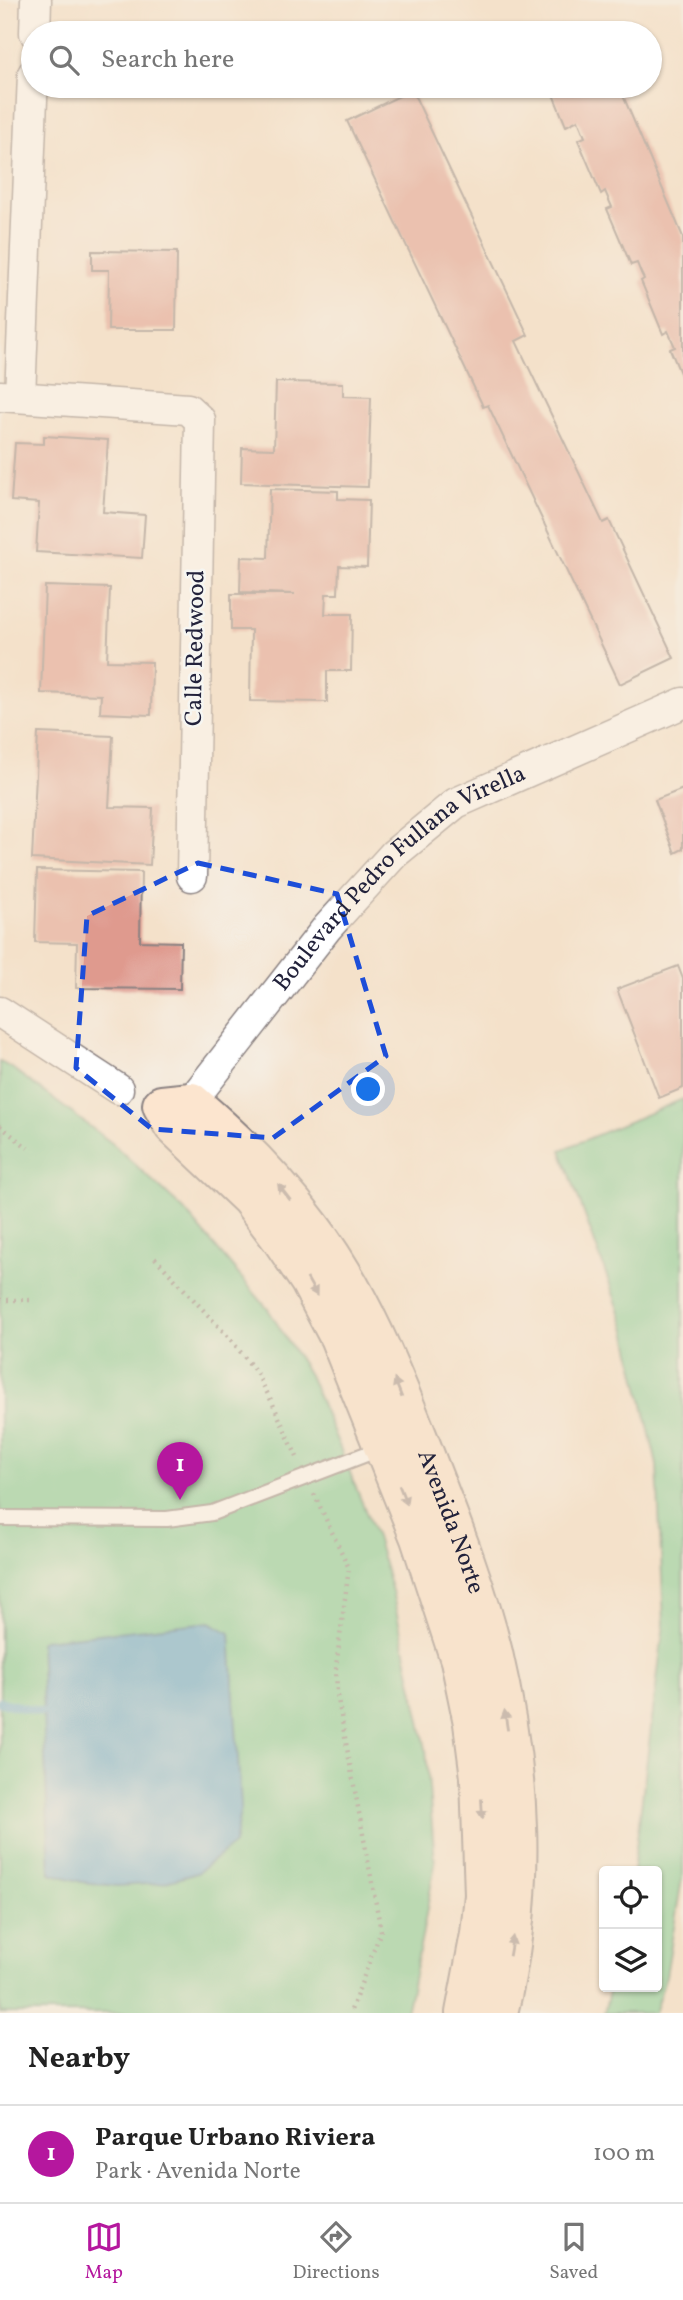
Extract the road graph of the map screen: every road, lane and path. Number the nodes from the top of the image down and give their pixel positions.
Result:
1 (36, 0) edge
2 (35, 21) edge
3 (31, 98) edge
4 (10, 397) edge
5 (683, 704) edge
6 (192, 876) dead end
7 (0, 1012) edge
8 (118, 1089) dead end
9 (175, 1111) joint
10 (0, 1126) edge
11 (28, 1148) dead end
12 (155, 1258) dead end
13 (0, 1300) edge
14 (32, 1300) dead end
15 (400, 1441) junction
16 (307, 1478) junction
17 (0, 1518) edge
18 (350, 2013) edge
19 (465, 2013) edge
20 (498, 2013) edge

1 - 2 street
3 - 4 street
4 - 6 street, Calle Redwood
5 - 9 street, Boulevard Pedro Fullana Virella
7 - 8 street
9 - 15 street, Avenida Norte
10 - 11 path
12 - 16 path
13 - 14 path
15 - 16 lane
15 -> 19 street, Avenida Norte
20 -> 15 street, Avenida Norte
16 - 17 lane
16 - 18 path

